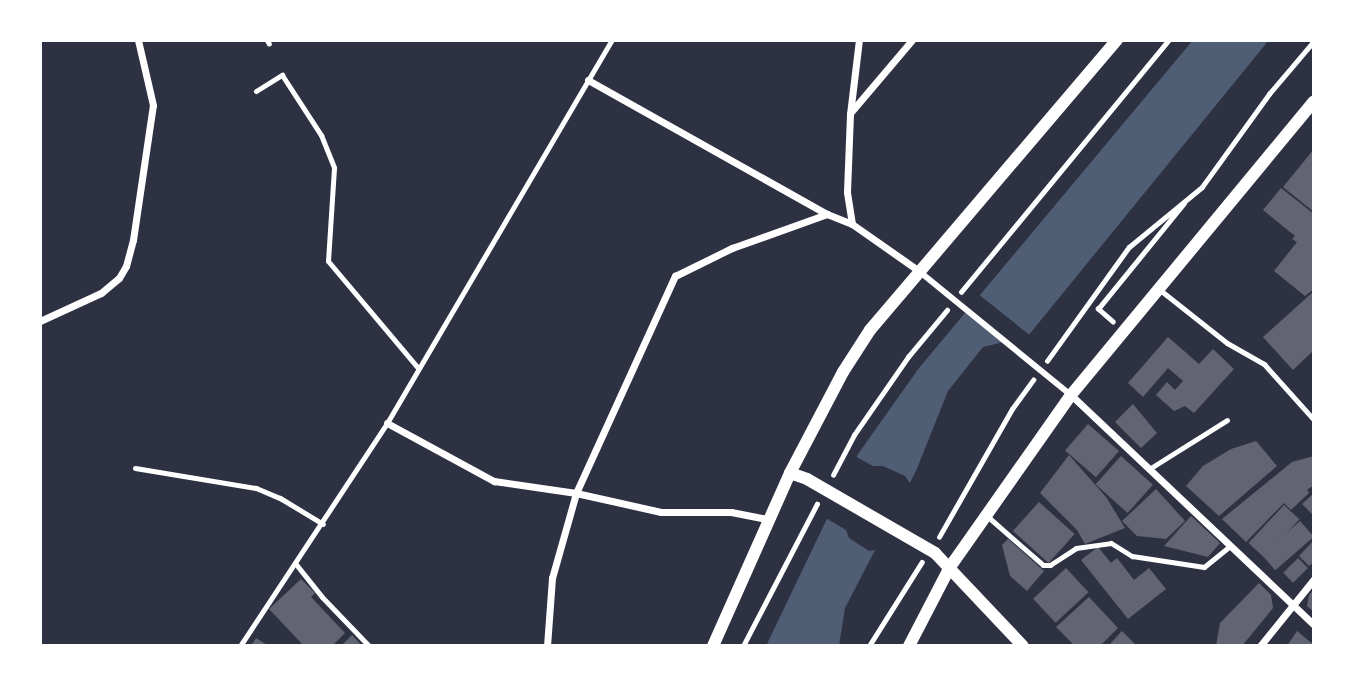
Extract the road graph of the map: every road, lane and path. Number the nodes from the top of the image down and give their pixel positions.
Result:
1 (138, 40) edge
2 (612, 40) edge
3 (859, 40) edge
4 (912, 40) edge
5 (1117, 40) edge
6 (1169, 40) edge
7 (1314, 41) edge
8 (588, 80) junction
9 (256, 91) dead end
10 (1314, 101) edge
11 (850, 114) junction
12 (1188, 198) junction
13 (827, 214) junction
14 (852, 224) junction
15 (919, 271) junction
16 (1157, 288) junction
17 (1098, 309) dead end
18 (40, 321) edge
19 (1044, 365) dead end
20 (418, 368) junction
21 (1036, 376) dead end
22 (1071, 395) junction
23 (1227, 420) dead end
24 (1314, 420) edge
25 (387, 423) junction
26 (135, 468) dead end
27 (1149, 469) junction
28 (790, 473) junction
29 (829, 482) dead end
30 (576, 494) junction
31 (823, 494) dead end
32 (986, 515) junction
33 (768, 519) junction
34 (323, 524) junction
35 (1230, 546) junction
36 (933, 550) junction
37 (295, 563) junction
38 (950, 567) junction
39 (1314, 579) edge
40 (1293, 604) junction
41 (1314, 625) edge
42 (240, 646) edge
43 (369, 646) edge
44 (547, 646) edge
45 (713, 646) edge
46 (743, 646) edge
47 (869, 646) edge
48 (909, 646) edge
49 (1023, 646) edge
50 (1260, 646) edge

1 - 18 street
2 - 8 lane
3 - 11 street
4 - 11 street
5 - 15 street
6 - 29 path
7 - 12 path
8 - 13 street
8 - 20 lane
9 - 20 lane
10 - 16 street
11 - 14 street
12 - 17 path
12 - 19 path
13 - 14 street
13 - 30 street
14 - 15 street
15 - 22 street
15 - 28 street
16 - 22 street
16 - 24 lane
20 - 25 lane
21 - 36 path
22 - 27 street
22 - 32 street
23 - 27 lane
25 - 30 street
25 - 34 lane
26 - 34 lane
27 - 35 street
28 - 33 street
28 - 36 street
30 - 33 street
30 - 44 street
31 - 46 path
32 - 35 lane
32 - 38 street
33 - 45 street
34 - 37 lane
35 - 40 street
36 - 38 street
36 - 47 path
37 - 42 lane
37 - 43 lane
38 - 48 street
38 - 49 street
39 - 40 street
40 - 41 street
40 - 50 street

